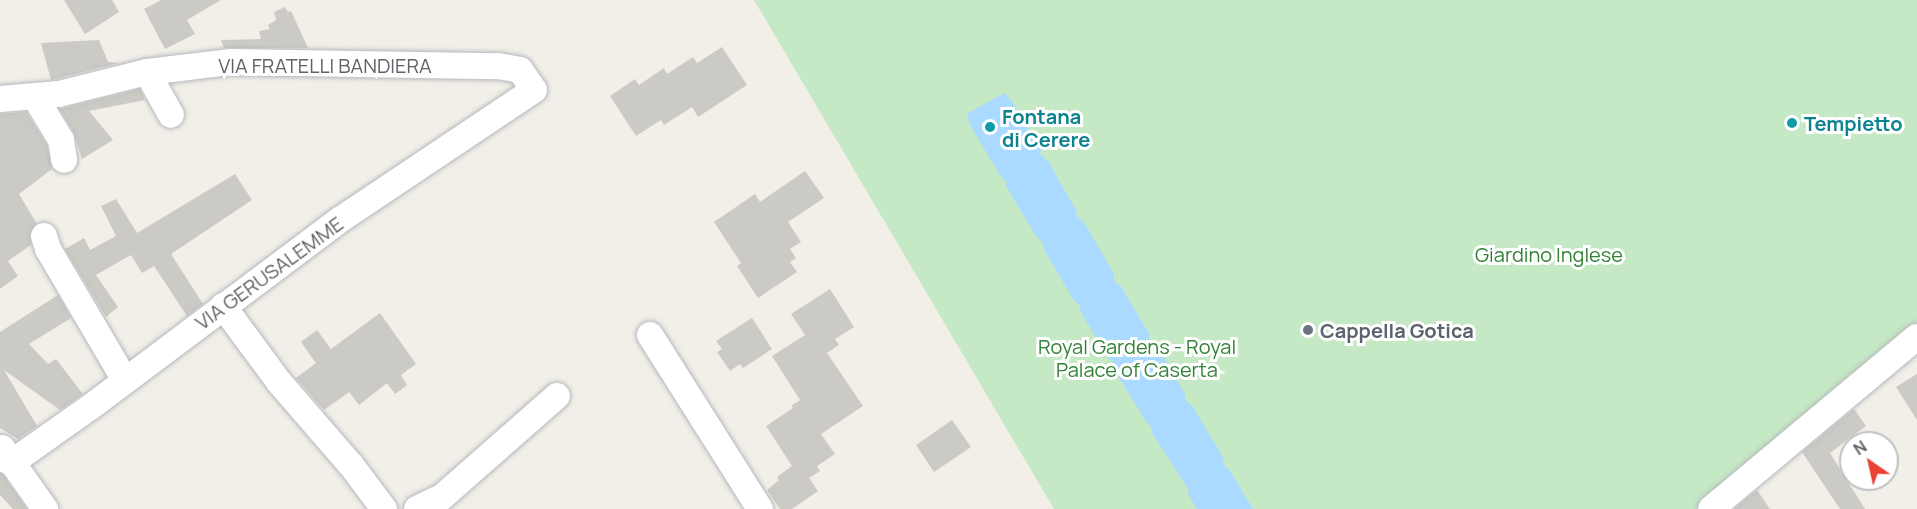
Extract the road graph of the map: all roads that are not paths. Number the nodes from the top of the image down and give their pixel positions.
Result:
1 (147, 72) junction
2 (534, 90) joint
3 (35, 97) junction
4 (0, 99) edge
5 (171, 115) dead end
6 (64, 160) dead end
7 (44, 236) dead end
8 (224, 306) junction
9 (650, 334) dead end
10 (1917, 337) edge
11 (125, 380) junction
12 (557, 396) dead end
13 (3, 453) edge
14 (45, 509) edge
15 (384, 509) edge
16 (417, 509) edge
17 (760, 509) edge
18 (1711, 509) edge

1 - 2 street, VIA FRATELLI BANDIERA
1 - 3 street, VIA FRATELLI BANDIERA
1 - 5 street
2 - 8 street, VIA GERUSALEMME
3 - 4 street, VIA FRATELLI BANDIERA
3 - 6 street
7 - 11 street
8 - 11 street, VIA GERUSALEMME
8 - 15 street
9 - 17 street
10 - 18 street
11 - 13 street, VIA GERUSALEMME
12 - 16 street
13 - 14 street

